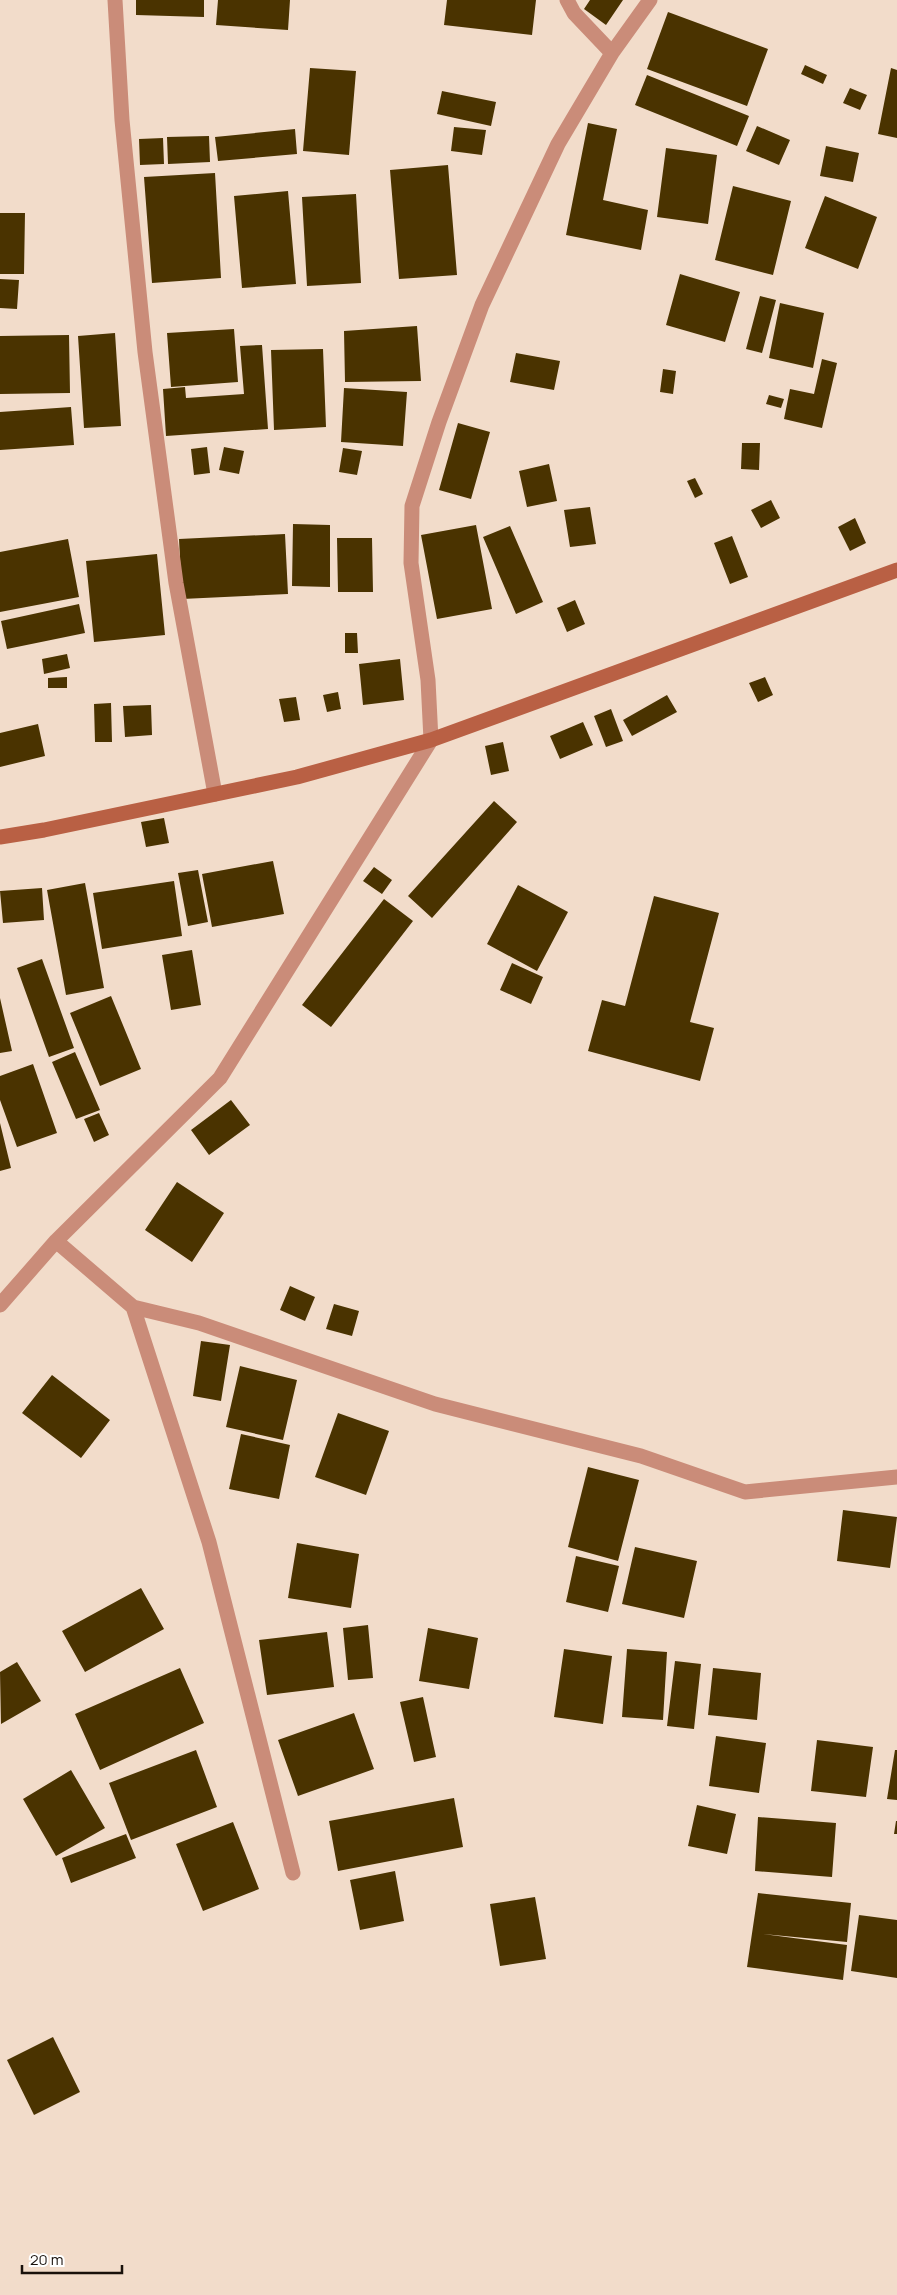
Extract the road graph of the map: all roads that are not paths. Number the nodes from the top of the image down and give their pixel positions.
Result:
1 (115, 0) edge
2 (567, 0) edge
3 (650, 0) edge
4 (612, 53) junction
5 (897, 570) edge
6 (431, 740) junction
7 (215, 794) junction
8 (0, 837) edge
9 (56, 1241) junction
10 (0, 1305) edge
11 (133, 1307) junction
12 (897, 1477) edge
13 (293, 1874) dead end

1 - 7 street
2 - 4 street
3 - 4 street
4 - 6 street
5 - 6 main road
6 - 7 main road
6 - 9 street
7 - 8 main road
9 - 10 street
9 - 11 street
11 - 12 street
11 - 13 street

